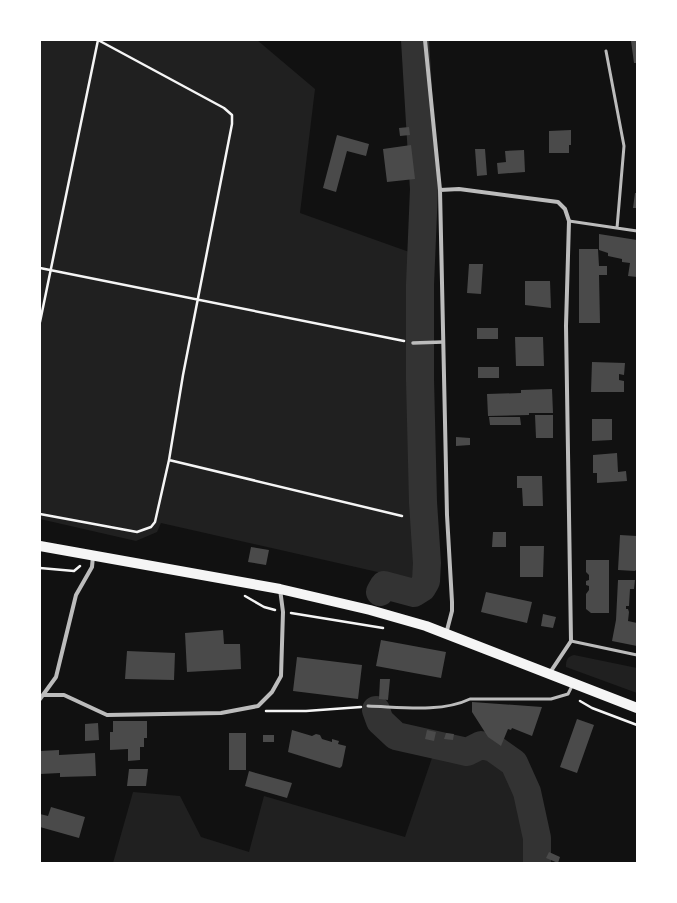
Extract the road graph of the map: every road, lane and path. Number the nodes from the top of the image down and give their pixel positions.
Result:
1 (98, 40) edge
2 (425, 40) edge
3 (606, 51) dead end
4 (440, 190) junction
5 (569, 221) junction
6 (617, 228) junction
7 (637, 231) edge
8 (40, 268) edge
9 (50, 270) junction
10 (199, 300) junction
11 (40, 322) edge
12 (443, 342) junction
13 (413, 343) joint
14 (169, 460) junction
15 (40, 514) edge
16 (402, 516) dead end
17 (40, 546) edge
18 (93, 556) junction
19 (82, 565) dead end
20 (92, 567) junction
21 (280, 589) junction
22 (244, 595) dead end
23 (283, 612) junction
24 (391, 629) dead end
25 (446, 634) junction
26 (571, 641) junction
27 (637, 655) edge
28 (549, 675) junction
29 (573, 684) junction
30 (568, 694) junction
31 (42, 697) edge
32 (258, 706) junction
33 (368, 706) joint
34 (637, 708) edge
35 (637, 724) edge

1 - 9 path
1 - 10 path
2 - 4 street
3 - 6 lane
4 - 5 street
4 - 12 street
5 - 6 lane
5 - 26 street
6 - 7 lane
8 - 9 path
9 - 10 path
9 - 11 path
10 - 13 path
10 - 14 path
12 - 13 street
12 - 25 street
14 - 15 path
14 - 16 path
17 - 18 main road
18 - 20 street
18 - 21 main road
19 - 20 path
20 - 31 street
21 - 23 street
21 - 25 main road
22 - 23 path
23 - 24 path
23 - 32 street
25 - 28 main road
26 - 27 lane
26 - 28 street
28 - 29 main road
29 - 30 lane
29 - 34 main road
30 - 33 lane
30 - 35 path
31 - 32 street
32 - 33 path

